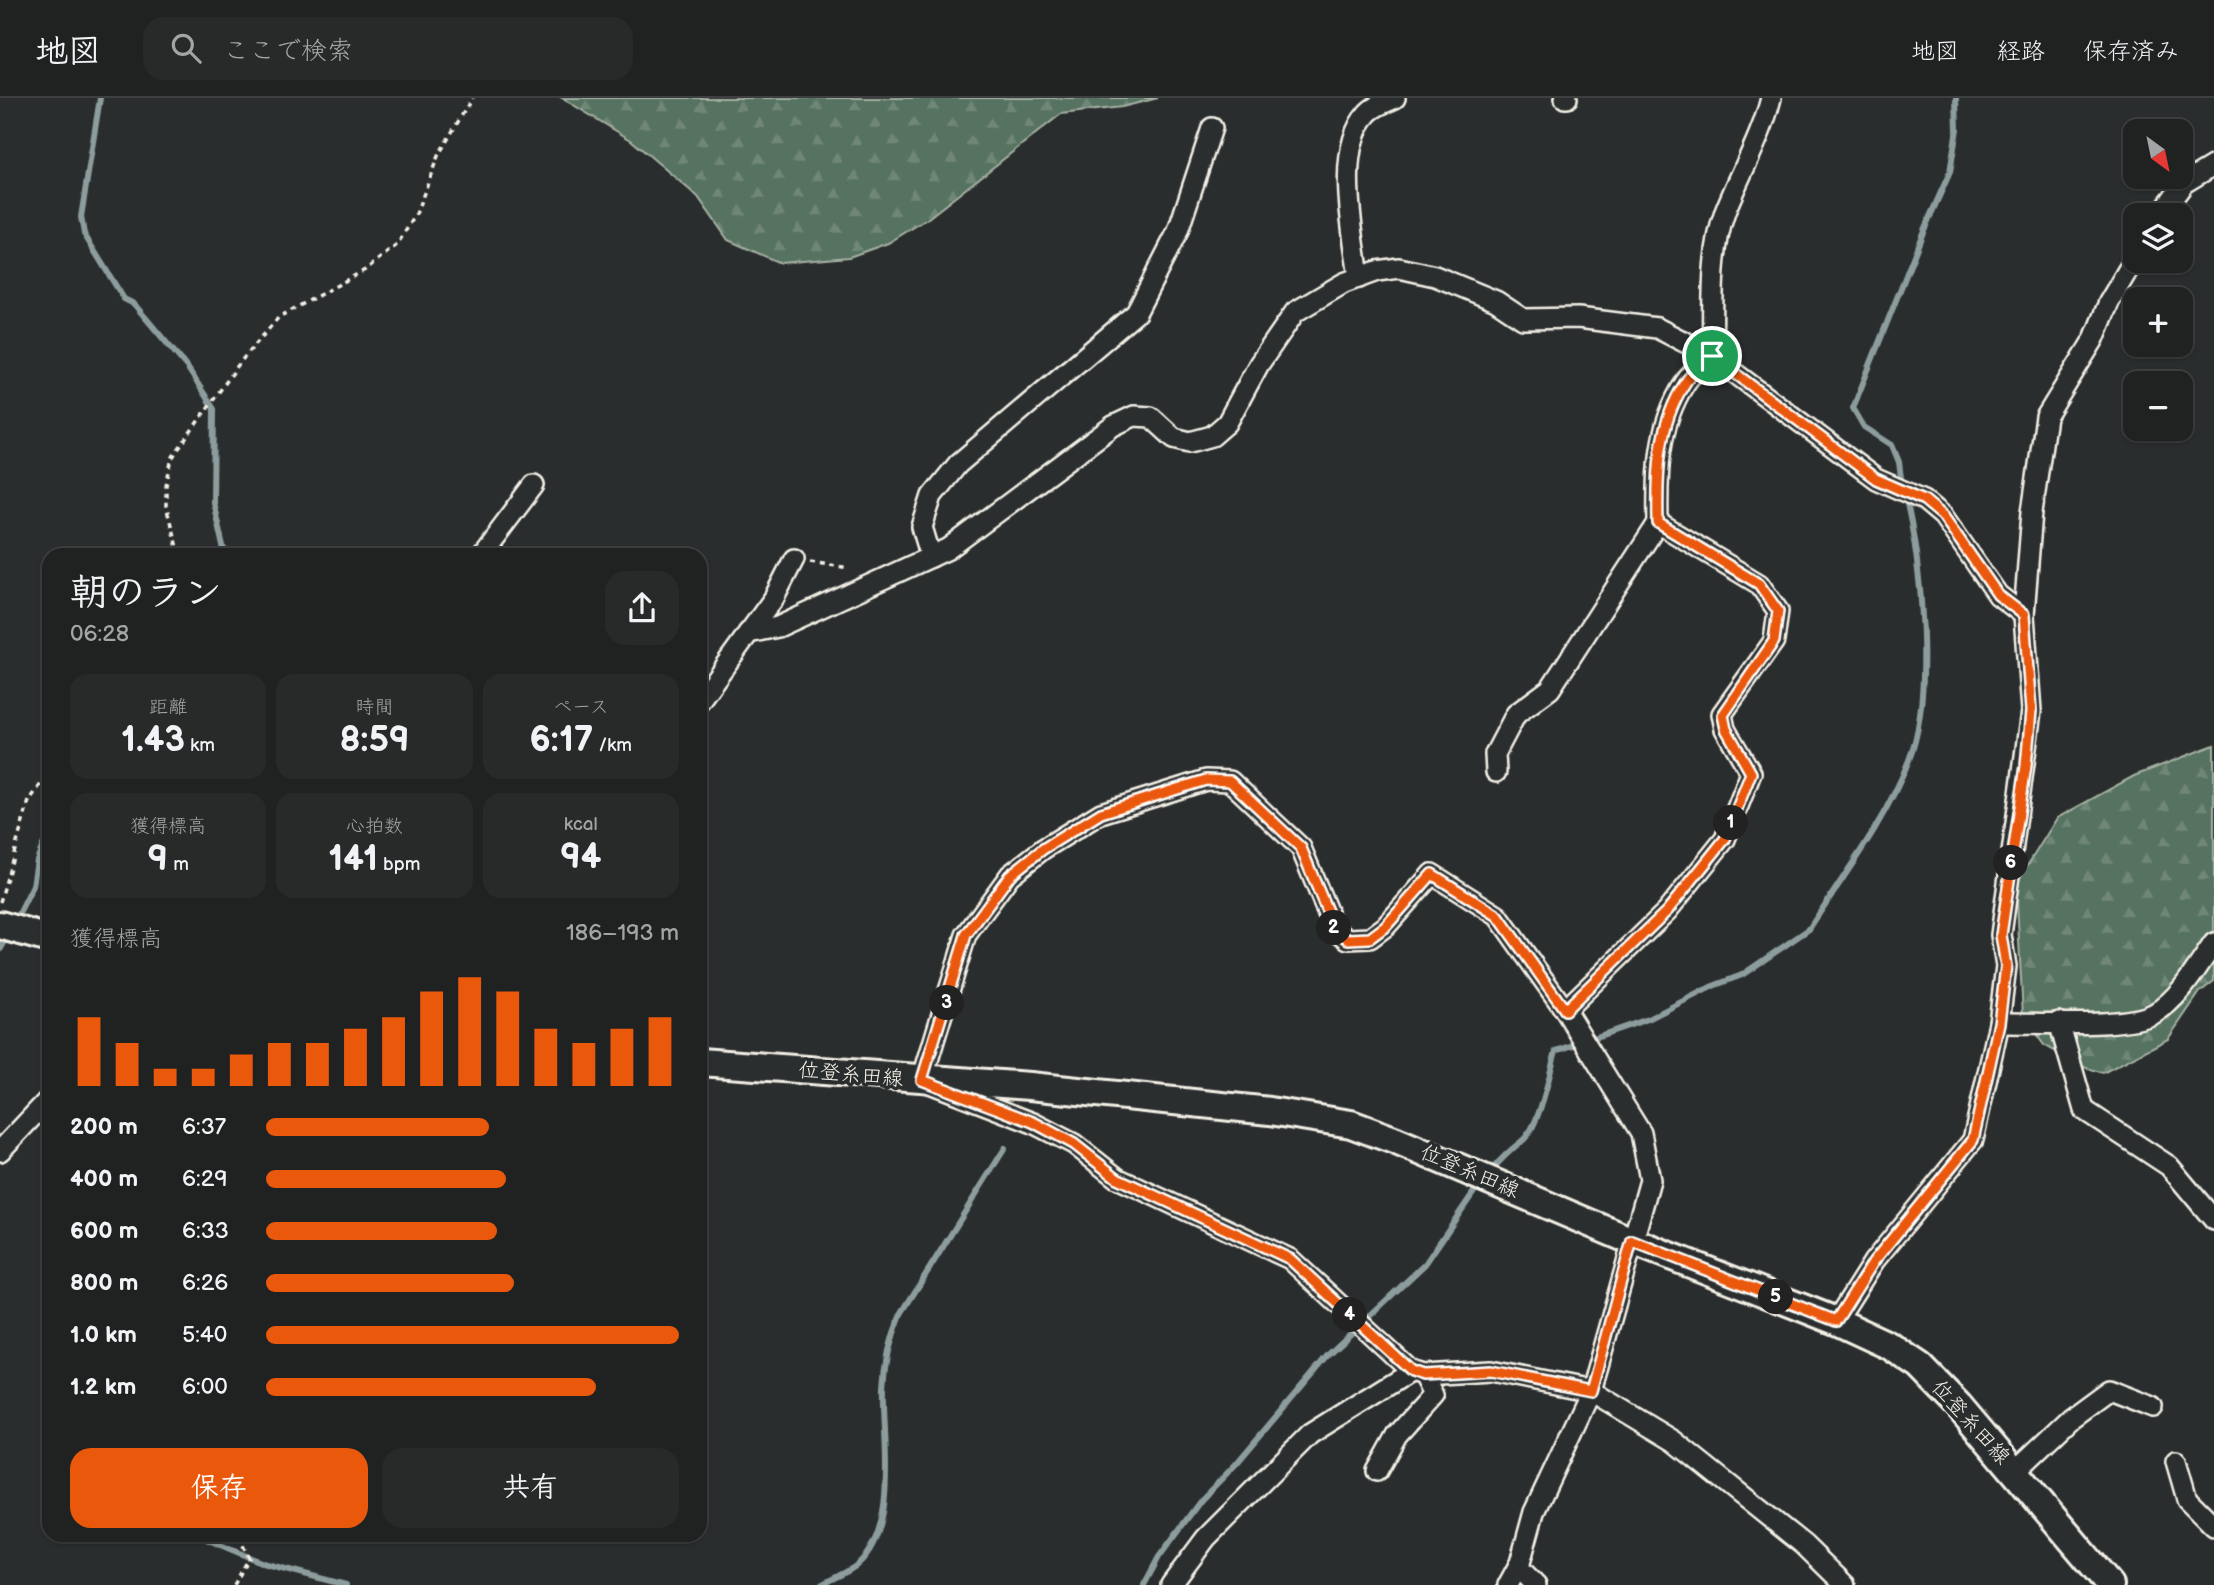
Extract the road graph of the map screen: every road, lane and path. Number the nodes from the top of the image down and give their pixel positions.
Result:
1 (472, 98) edge
2 (1395, 98) edge
3 (1771, 98) edge
4 (1212, 128) dead end
5 (2214, 165) edge
6 (2169, 203) edge
7 (2126, 273) edge
8 (1359, 278) junction
9 (1712, 356) junction
10 (534, 485) dead end
11 (1658, 523) junction
12 (177, 548) edge
13 (486, 548) edge
14 (932, 557) junction
15 (794, 559) joint
16 (849, 568) dead end
17 (2024, 615) junction
18 (748, 633) junction
19 (707, 690) edge
20 (1496, 772) dead end
21 (42, 783) edge
22 (0, 902) edge
23 (0, 925) edge
24 (42, 937) edge
25 (2214, 943) edge
26 (1565, 1010) junction
27 (2059, 1022) junction
28 (1999, 1023) junction
29 (707, 1063) edge
30 (922, 1080) junction
31 (42, 1106) edge
32 (0, 1151) edge
33 (2214, 1220) edge
34 (1632, 1241) junction
35 (1836, 1321) junction
36 (1417, 1373) junction
37 (1591, 1391) junction
38 (2153, 1407) dead end
39 (2176, 1461) dead end
40 (1377, 1471) dead end
41 (2015, 1471) junction
42 (2214, 1526) edge
43 (241, 1542) edge
44 (1518, 1567) junction
45 (234, 1585) edge
46 (1171, 1585) edge
47 (1508, 1585) edge
48 (1536, 1585) edge
49 (1845, 1585) edge
50 (2110, 1585) edge

1 - 12 path
2 - 8 street
3 - 9 street
4 - 14 street
5 - 6 street
7 - 17 street
8 - 9 street
8 - 14 street
9 - 11 street
9 - 17 street
10 - 13 street
11 - 20 street
11 - 26 street
14 - 18 street
15 - 16 path
15 - 18 street
17 - 28 street
18 - 19 street
21 - 22 path
23 - 24 main road
25 - 27 street
26 - 30 street
26 - 34 street
27 - 28 street
27 - 33 street
28 - 35 street
29 - 30 main road, 位登糸田線
30 - 34 main road, 位登糸田線
30 - 36 street
31 - 32 street
34 - 35 main road, 位登糸田線
34 - 37 street
35 - 41 main road, 位登糸田線
36 - 37 street
36 - 40 street
36 - 46 street
37 - 44 street
37 - 49 street
38 - 41 street
39 - 42 street
41 - 50 main road, 位登糸田線
43 - 45 path
44 - 47 street
44 - 48 street

